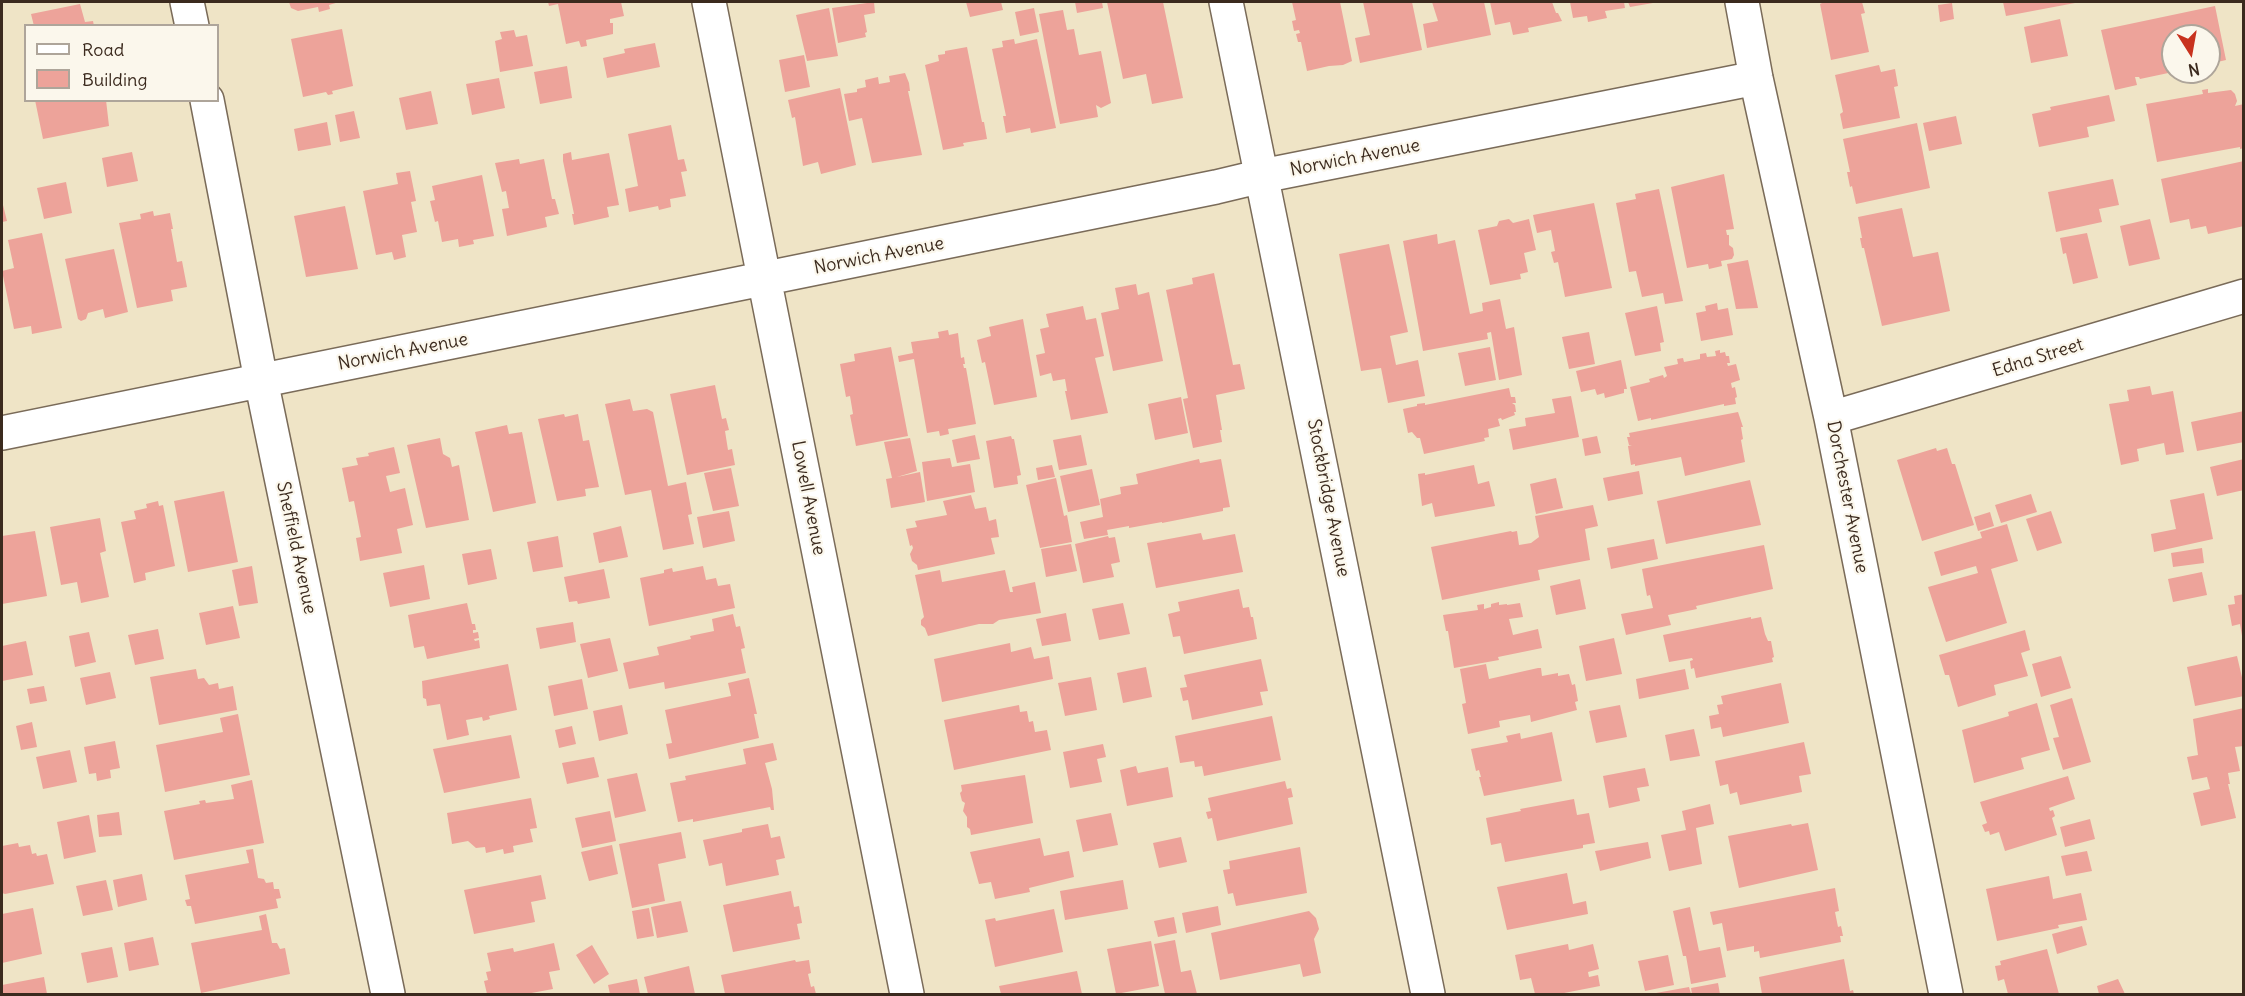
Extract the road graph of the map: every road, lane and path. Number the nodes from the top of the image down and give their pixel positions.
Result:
1 (187, 2) edge
2 (709, 2) edge
3 (1226, 2) edge
4 (1742, 2) edge
5 (192, 24) edge
6 (1756, 78) junction
7 (207, 102) edge
8 (1262, 176) junction
9 (765, 279) junction
10 (2244, 296) edge
11 (261, 380) junction
12 (1831, 418) junction
13 (2, 433) edge
14 (388, 994) edge
15 (907, 994) edge
16 (1428, 994) edge
17 (1946, 994) edge

1 - 5 street
2 - 9 street, Lowell Avenue
3 - 8 street, Stockbridge Avenue
4 - 6 street, Dorchester Avenue
6 - 8 street, Norwich Avenue
6 - 12 street, Dorchester Avenue
7 - 11 street, Sheffield Avenue
8 - 9 street, Norwich Avenue
8 - 16 street, Stockbridge Avenue
9 - 11 street, Norwich Avenue
9 - 15 street, Lowell Avenue
10 - 12 street, Edna Street
11 - 13 street, Norwich Avenue
11 - 14 street, Sheffield Avenue
12 - 17 street, Dorchester Avenue

